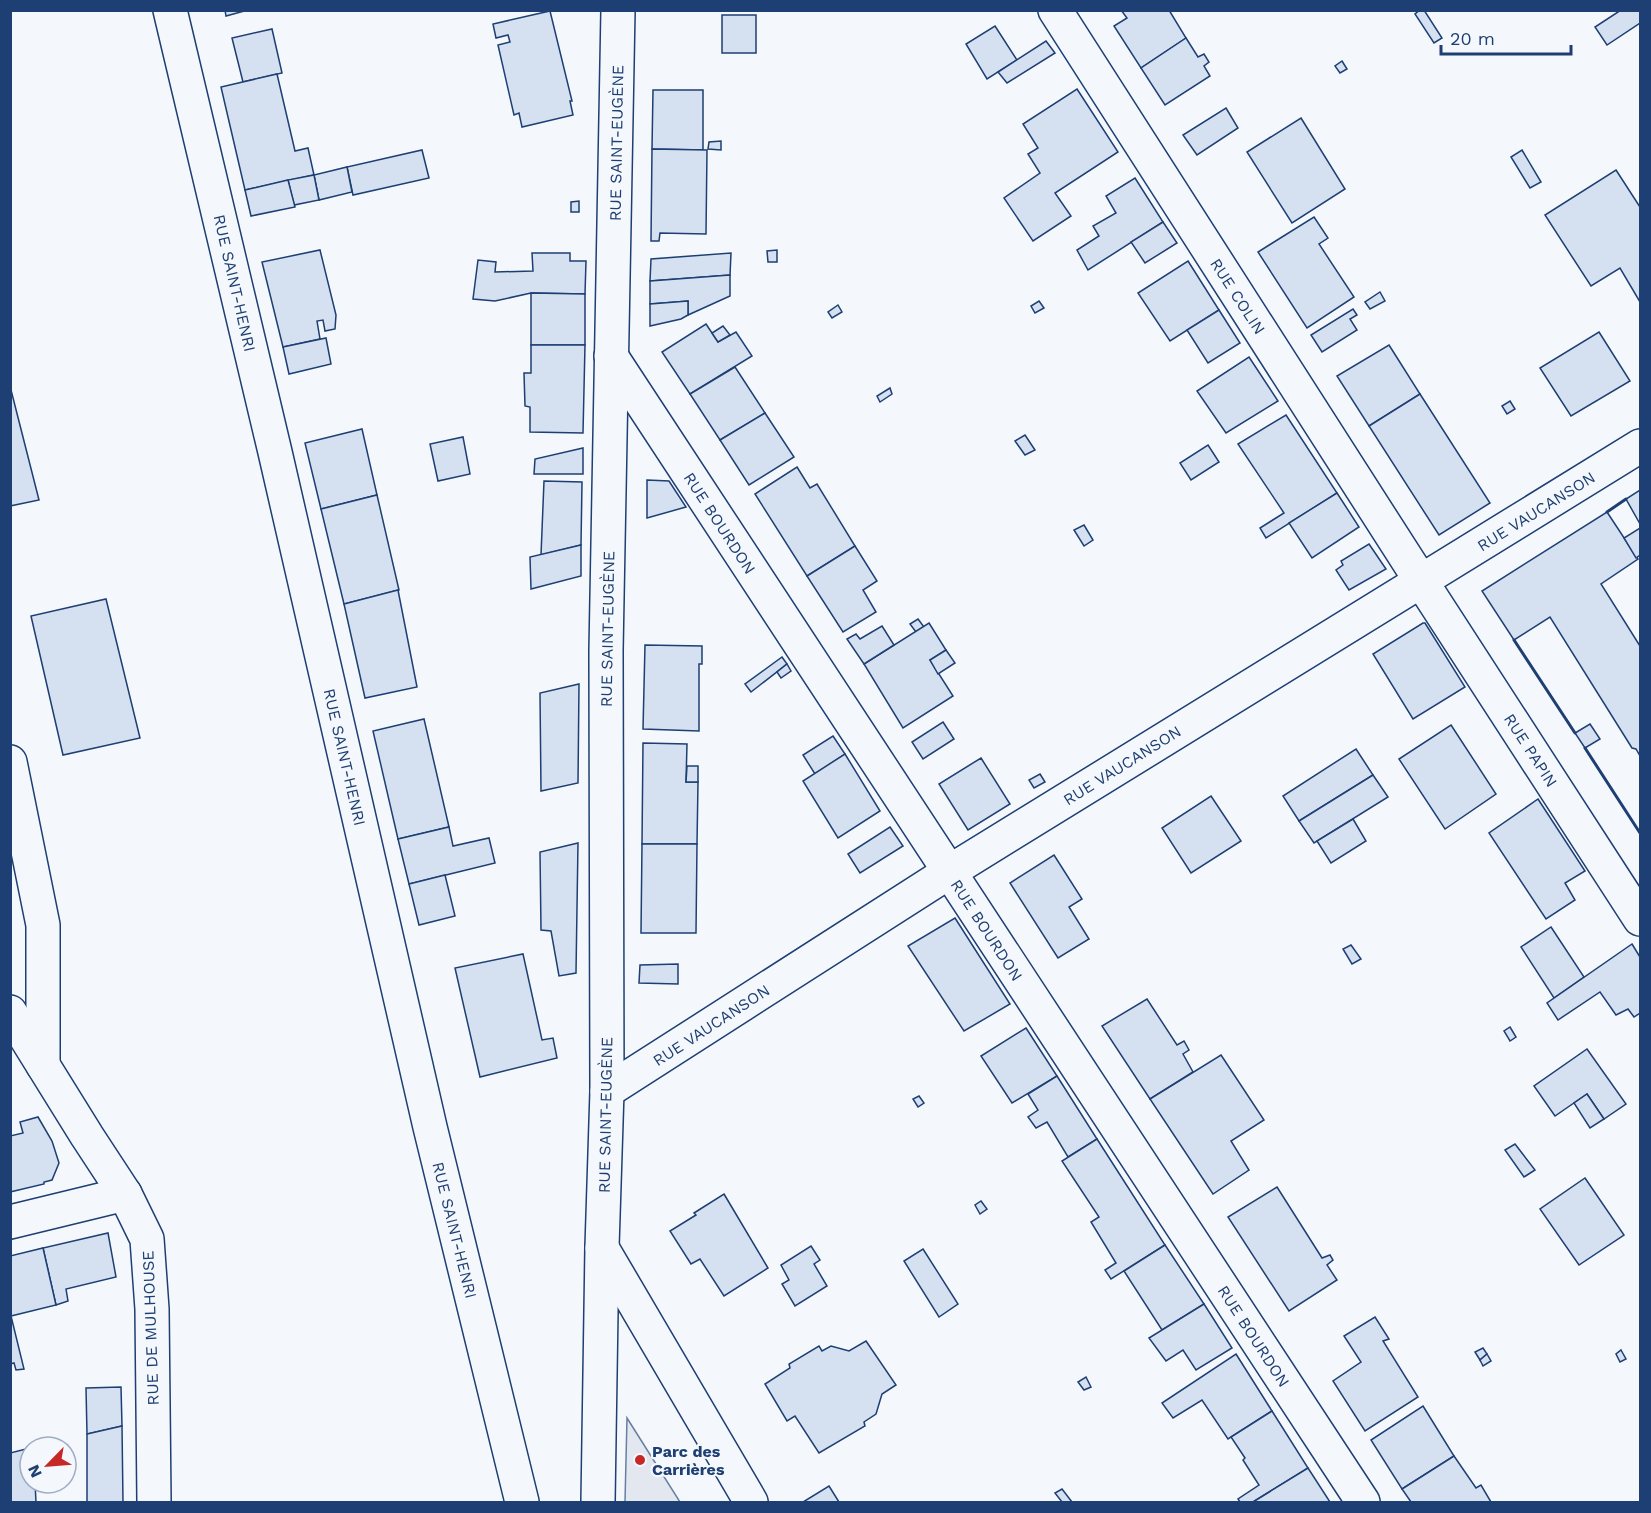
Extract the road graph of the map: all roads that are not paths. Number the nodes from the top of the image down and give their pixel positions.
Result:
1 (170, 10) edge
2 (618, 10) edge
3 (1055, 10) edge
4 (611, 356) junction
5 (1641, 446) edge
6 (1421, 581) junction
7 (10, 762) edge
8 (949, 872) junction
9 (1641, 919) edge
10 (10, 1012) edge
11 (44, 1065) junction
12 (607, 1091) junction
13 (125, 1194) junction
14 (10, 1222) edge
15 (602, 1247) junction
16 (154, 1503) edge
17 (522, 1503) edge
18 (598, 1503) edge
19 (751, 1503) edge
20 (1364, 1503) edge

1 - 17 street, RUE SAINT-HENRI
2 - 4 street, RUE SAINT-EUGÈNE
3 - 6 street, RUE COLIN
4 - 8 street, RUE BOURDON
4 - 12 street, RUE SAINT-EUGÈNE
5 - 6 street, RUE VAUCANSON
6 - 8 street, RUE VAUCANSON
6 - 9 street, RUE PAPIN
7 - 11 street
8 - 12 street, RUE VAUCANSON
8 - 20 street, RUE BOURDON
10 - 11 street, RUE DE MULHOUSE
11 - 13 street, RUE DE MULHOUSE
12 - 15 street, RUE SAINT-EUGÈNE
13 - 14 street
13 - 16 street, RUE DE MULHOUSE
15 - 18 street, RUE SAINT-EUGÈNE
15 - 19 street

